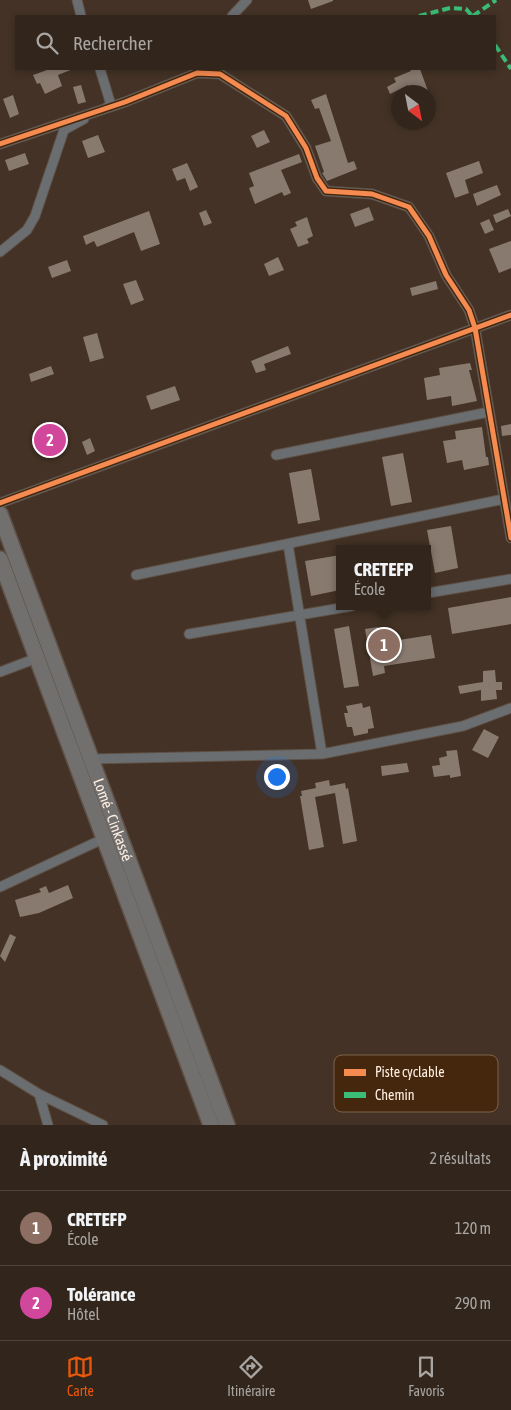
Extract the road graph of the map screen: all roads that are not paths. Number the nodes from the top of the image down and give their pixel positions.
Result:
1 (77, 0) edge
2 (247, 0) edge
3 (81, 15) edge
4 (233, 15) edge
5 (100, 70) edge
6 (198, 71) edge
7 (112, 105) junction
8 (0, 144) edge
9 (0, 252) edge
10 (511, 315) edge
11 (475, 328) junction
12 (489, 412) junction
13 (276, 455) dead end
14 (504, 499) junction
15 (0, 503) edge
16 (0, 514) edge
17 (511, 538) edge
18 (288, 544) junction
19 (0, 559) edge
20 (136, 575) dead end
21 (511, 579) edge
22 (431, 592) edge
23 (336, 609) edge
24 (298, 615) junction
25 (189, 634) dead end
26 (37, 658) junction
27 (0, 672) edge
28 (511, 708) edge
29 (322, 754) junction
30 (83, 761) junction
31 (105, 838) junction
32 (0, 887) edge
33 (0, 1070) edge
34 (38, 1094) junction
35 (48, 1125) edge
36 (103, 1125) edge
37 (211, 1125) edge
38 (227, 1125) edge

1 - 3 street
2 - 4 street
5 - 7 street
6 - 7 street
6 - 11 street
7 - 8 street
7 - 9 street
10 - 11 street
11 - 12 street
11 - 15 street
12 - 13 street
12 - 14 street
14 - 17 street
14 - 18 street
16 - 30 highway, Lomé - Cinkassé
18 - 20 street
18 - 24 street
19 - 26 highway, Lomé - Cinkassé
21 - 22 street
23 - 24 street
24 - 25 street
24 - 29 street
26 - 27 street
26 - 30 highway, Lomé - Cinkassé
28 - 29 street
29 - 30 street
30 - 31 highway, Lomé - Cinkassé
30 - 38 highway, Lomé - Cinkassé
31 - 32 street
31 - 37 highway, Lomé - Cinkassé
33 - 34 street
34 - 35 street
34 - 36 street

